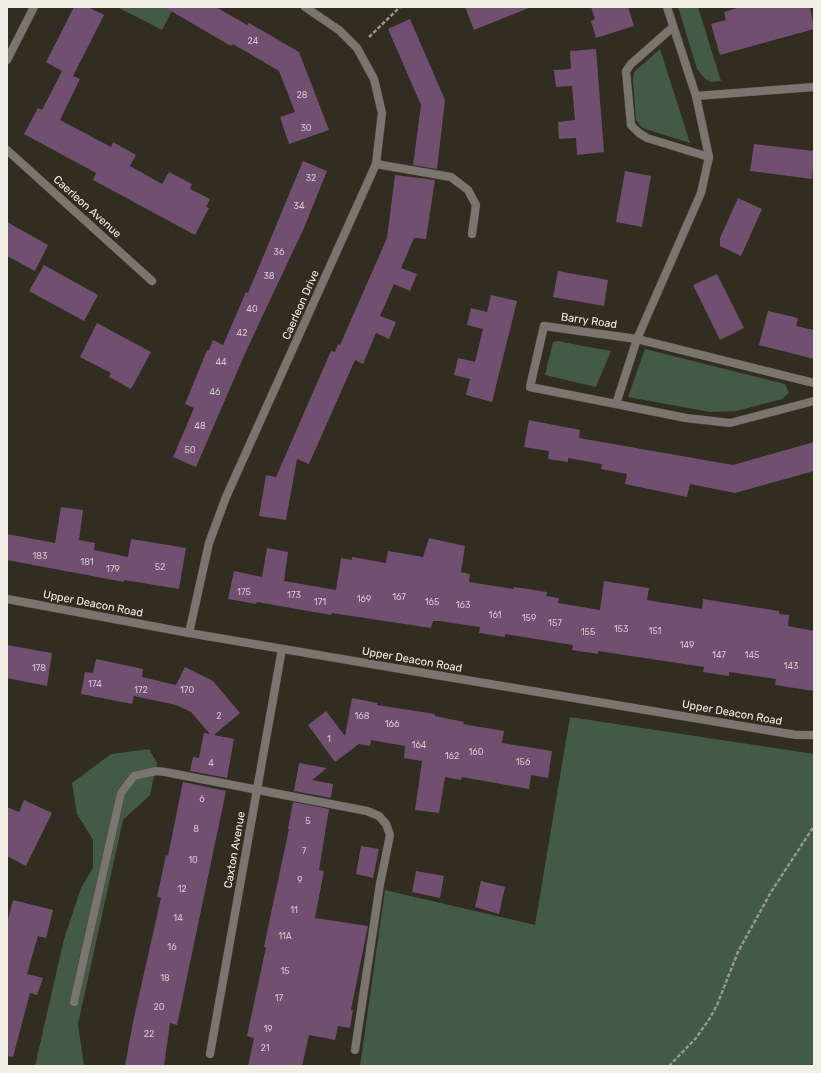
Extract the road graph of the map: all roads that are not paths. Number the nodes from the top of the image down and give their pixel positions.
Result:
1 (34, 7) edge
2 (305, 7) edge
3 (667, 7) edge
4 (673, 27) junction
5 (7, 60) edge
6 (814, 87) edge
7 (696, 96) junction
8 (7, 150) edge
9 (710, 157) junction
10 (376, 164) junction
11 (472, 234) dead end
12 (152, 281) dead end
13 (637, 339) junction
14 (814, 382) edge
15 (814, 401) edge
16 (616, 404) junction
17 (7, 599) edge
18 (189, 633) junction
19 (282, 649) junction
20 (814, 735) edge
21 (257, 790) junction
22 (74, 1002) dead end
23 (355, 1050) dead end
24 (210, 1054) dead end

1 - 5 street
2 - 10 street, Caerleon Drive
3 - 4 street
4 - 7 street
4 - 9 street
6 - 7 street
7 - 9 street
8 - 12 street, Caerleon Avenue
9 - 13 street
10 - 11 street
10 - 18 street, Caerleon Drive
13 - 14 street, Barry Road
13 - 16 street
13 - 16 street, Barry Road
15 - 16 street, Barry Road
17 - 18 street, Upper Deacon Road
18 - 19 street, Upper Deacon Road
19 - 20 street, Upper Deacon Road
19 - 21 street, Caxton Avenue
21 - 22 street
21 - 23 street
21 - 24 street, Caxton Avenue

